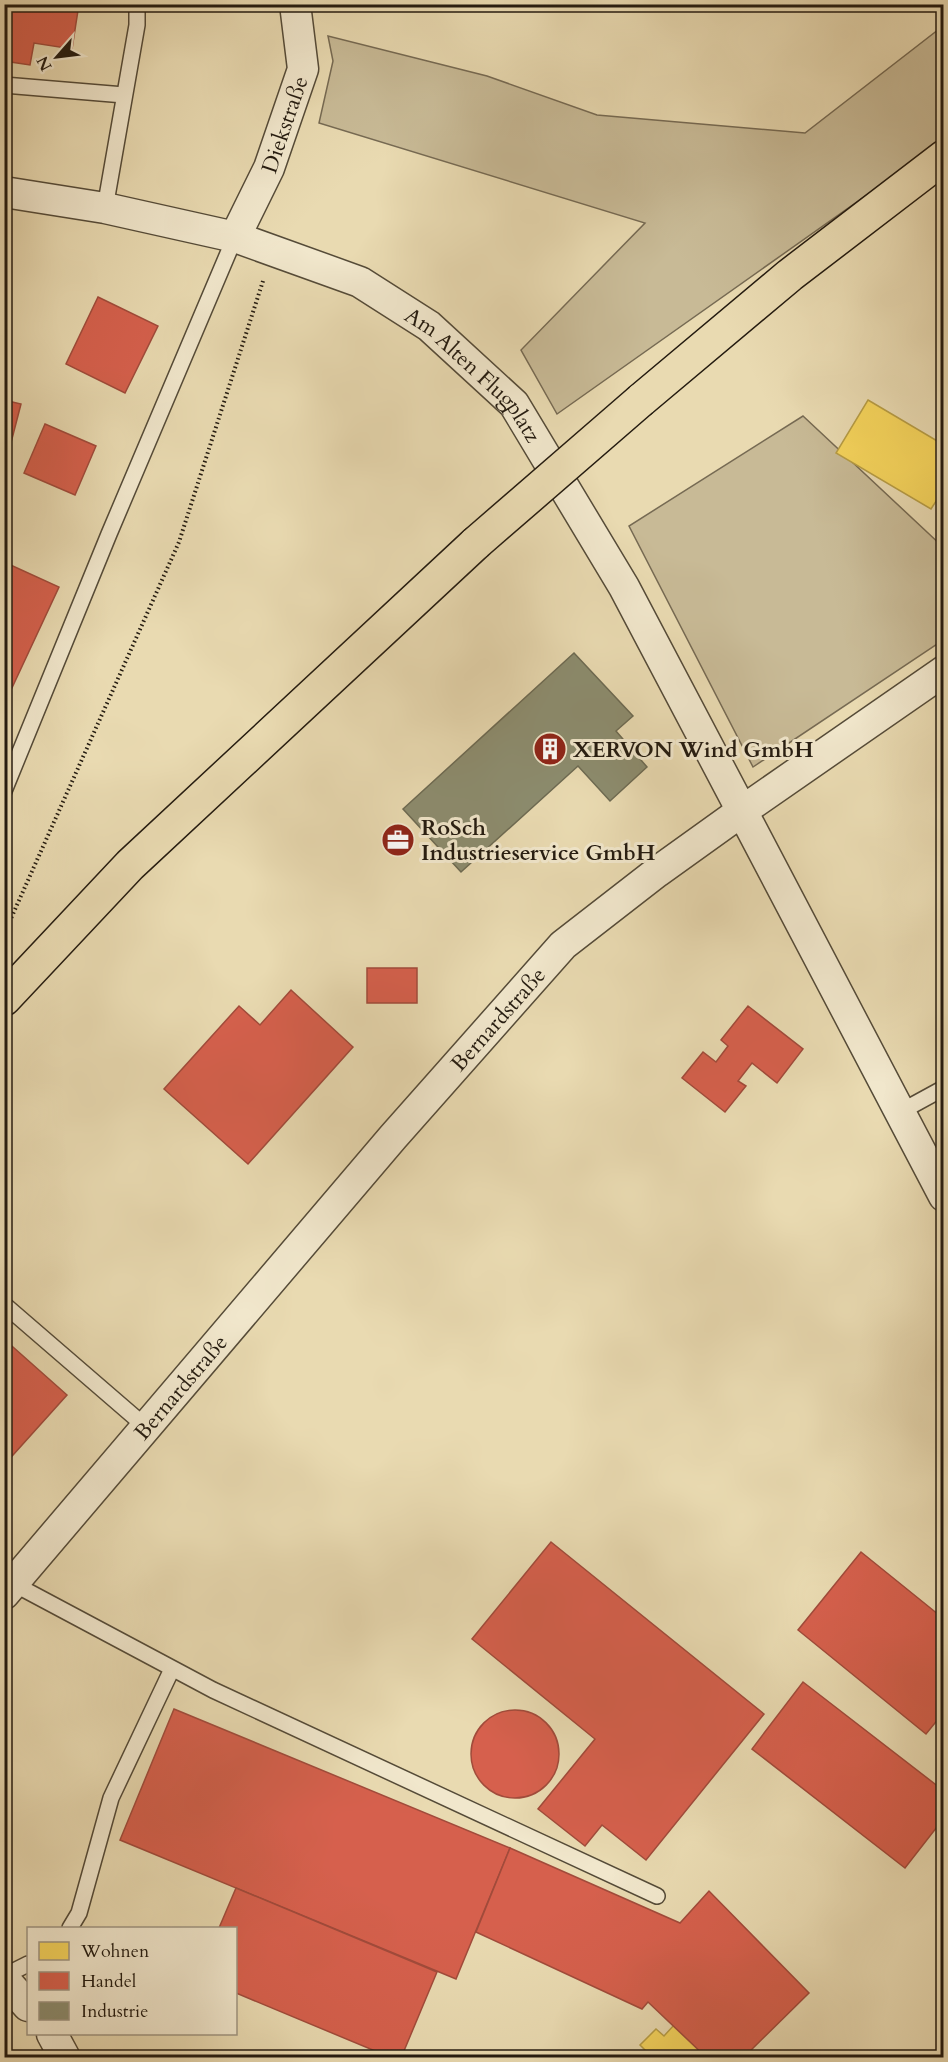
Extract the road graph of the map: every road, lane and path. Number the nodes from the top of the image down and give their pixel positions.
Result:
1 (137, 4) edge
2 (295, 4) edge
3 (4, 85) edge
4 (124, 95) junction
5 (944, 157) edge
6 (4, 192) edge
7 (105, 208) junction
8 (235, 237) junction
9 (273, 251) junction
10 (944, 670) edge
11 (4, 791) edge
12 (742, 811) junction
13 (4, 934) edge
14 (4, 999) edge
15 (944, 1089) edge
16 (900, 1112) junction
17 (944, 1196) edge
18 (7, 1307) dead end
19 (146, 1426) junction
20 (9, 1589) edge
21 (172, 1669) junction
22 (657, 1896) dead end
23 (71, 1927) edge
24 (27, 1965) edge
25 (4, 1978) edge
26 (27, 2005) edge
27 (53, 2035) edge
28 (65, 2058) edge

1 - 4 lane
2 - 8 street, Diekstraße
3 - 4 lane
4 - 7 lane
5 - 14 main road, bridge
6 - 7 street, Am Alten Flugplatz
7 - 8 street, Am Alten Flugplatz
8 - 9 street, Am Alten Flugplatz
8 - 11 lane
9 - 12 street, Am Alten Flugplatz
9 - 13 path
10 - 12 street
12 - 16 street
12 - 19 street, Bernardstraße
15 - 16 lane
16 - 17 street
18 - 19 lane
19 - 20 street, Bernardstraße
20 - 21 lane
21 - 22 lane
21 - 23 lane
24 - 25 lane
25 - 26 street
27 - 28 street

